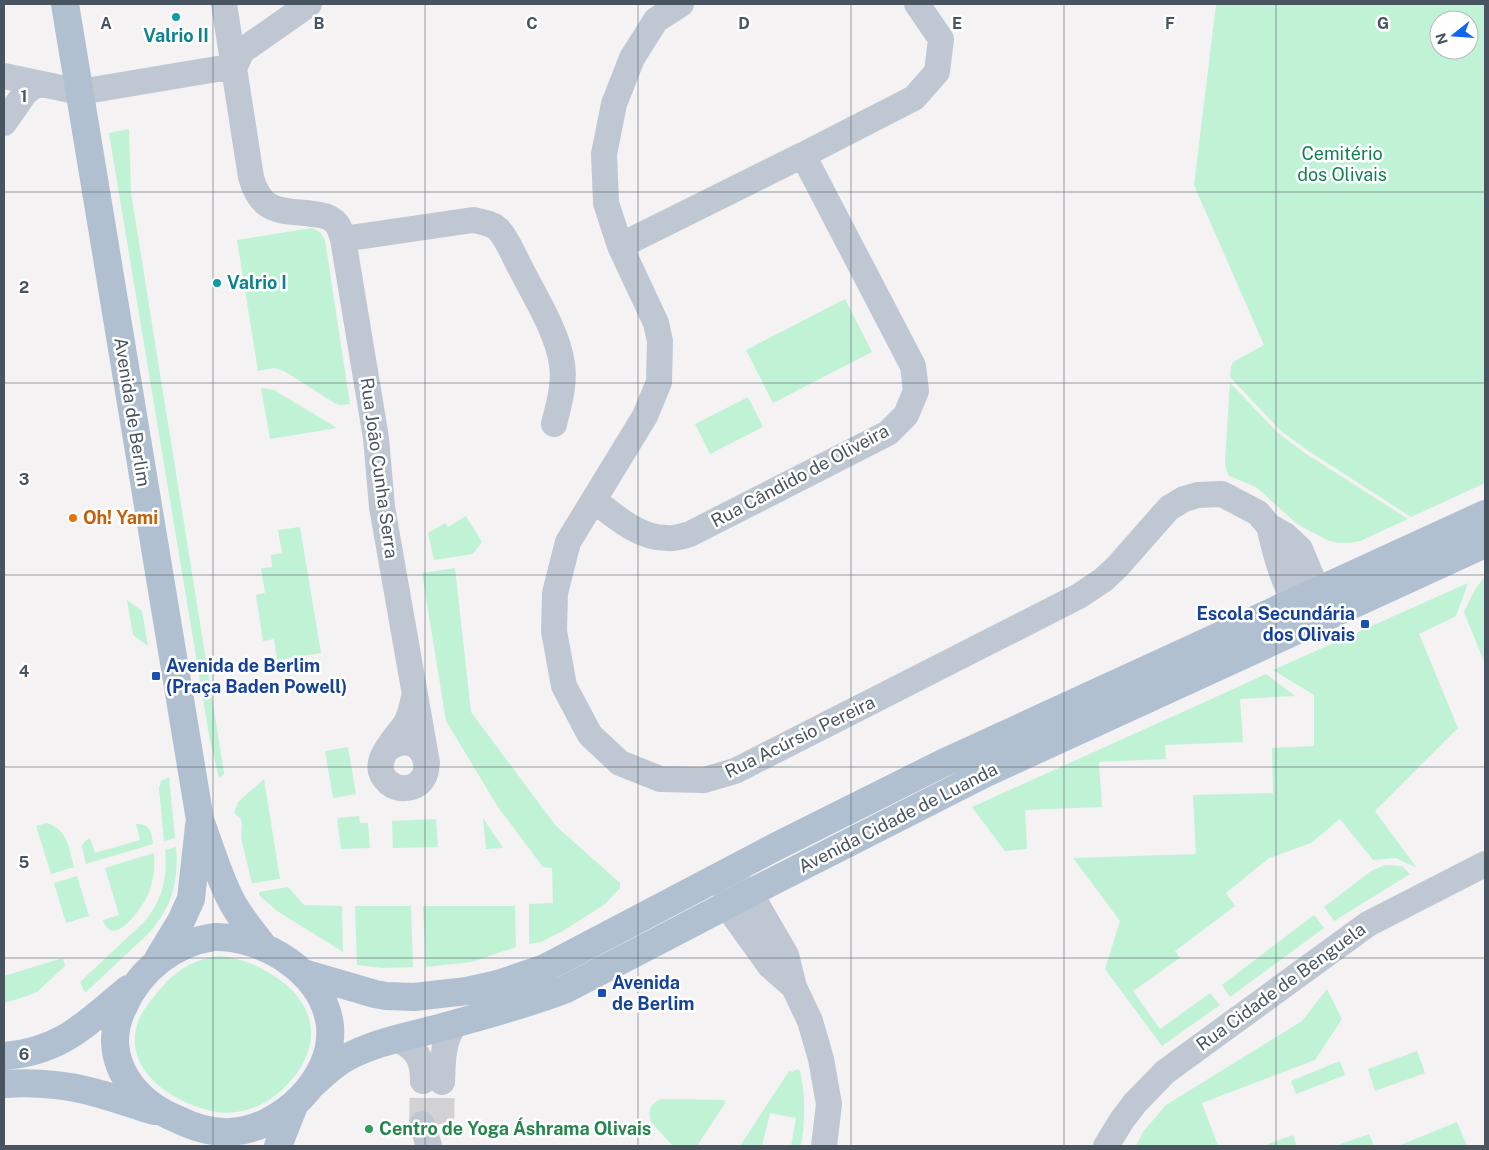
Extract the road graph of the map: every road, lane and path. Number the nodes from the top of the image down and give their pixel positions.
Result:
1 (65, 4) edge
2 (224, 4) edge
3 (309, 4) edge
4 (681, 4) edge
5 (917, 4) edge
6 (649, 12) edge
7 (234, 66) junction
8 (4, 76) edge
9 (37, 83) junction
10 (80, 92) junction
11 (4, 123) edge
12 (803, 155) junction
13 (343, 239) junction
14 (620, 246) junction
15 (554, 424) dead end
16 (594, 500) junction
17 (1485, 514) edge
18 (1485, 544) edge
19 (1305, 597) junction
20 (1316, 623) junction
21 (415, 697) junction
22 (389, 748) junction
23 (427, 763) junction
24 (200, 820) junction
25 (1485, 864) edge
26 (724, 874) junction
27 (739, 899) junction
28 (266, 948) junction
29 (147, 971) junction
30 (303, 973) junction
31 (455, 1024) junction
32 (395, 1039) junction
33 (4, 1056) edge
34 (4, 1084) edge
35 (303, 1094) junction
36 (180, 1121) junction
37 (212, 1146) edge
38 (278, 1146) edge
39 (824, 1146) edge
40 (1106, 1146) edge

1 - 10 main road, Avenida de Berlim
2 - 7 street
3 - 7 street
4 - 6 street, Rua Acúrsio Pereira
5 - 12 street
6 - 14 street, Rua Acúrsio Pereira
7 - 10 street
7 - 13 street
8 - 9 street
9 - 10 street
9 - 11 street
10 - 24 main road, Avenida de Berlim
12 - 14 street
12 - 16 street, Rua Cândido de Oliveira
13 - 15 street
13 - 21 street, Rua João Cunha Serra
14 - 16 street, Rua Acúrsio Pereira
16 - 19 street, Rua Acúrsio Pereira
17 - 19 main road, Avenida Cidade de Luanda
18 - 20 main road, Avenida Cidade de Luanda
19 - 20 street, Rua Acúrsio Pereira
19 - 26 main road, Avenida Cidade de Luanda
20 - 27 main road, Avenida Cidade de Luanda
21 - 22 street, Rua João Cunha Serra
21 - 23 street, Rua João Cunha Serra
22 - 23 street
22 - 23 street, Rua João Cunha Serra
24 - 28 main road, Avenida de Berlim
24 - 29 main road, Avenida de Berlim
25 - 40 street, Rua Cidade de Benguela
26 - 27 street
26 - 30 main road, Avenida Cidade de Luanda
27 - 31 main road, Avenida Cidade de Luanda
27 - 39 street
28 - 29 main road
28 - 30 main road
29 - 33 main road
29 - 36 main road, Avenida de Berlim
30 - 35 main road
31 - 32 main road, Avenida Cidade de Luanda
31 - 32 street
32 - 35 main road, Avenida Cidade de Luanda
34 - 36 main road
35 - 36 main road, Avenida Cidade de Luanda
35 - 38 main road
36 - 37 main road

